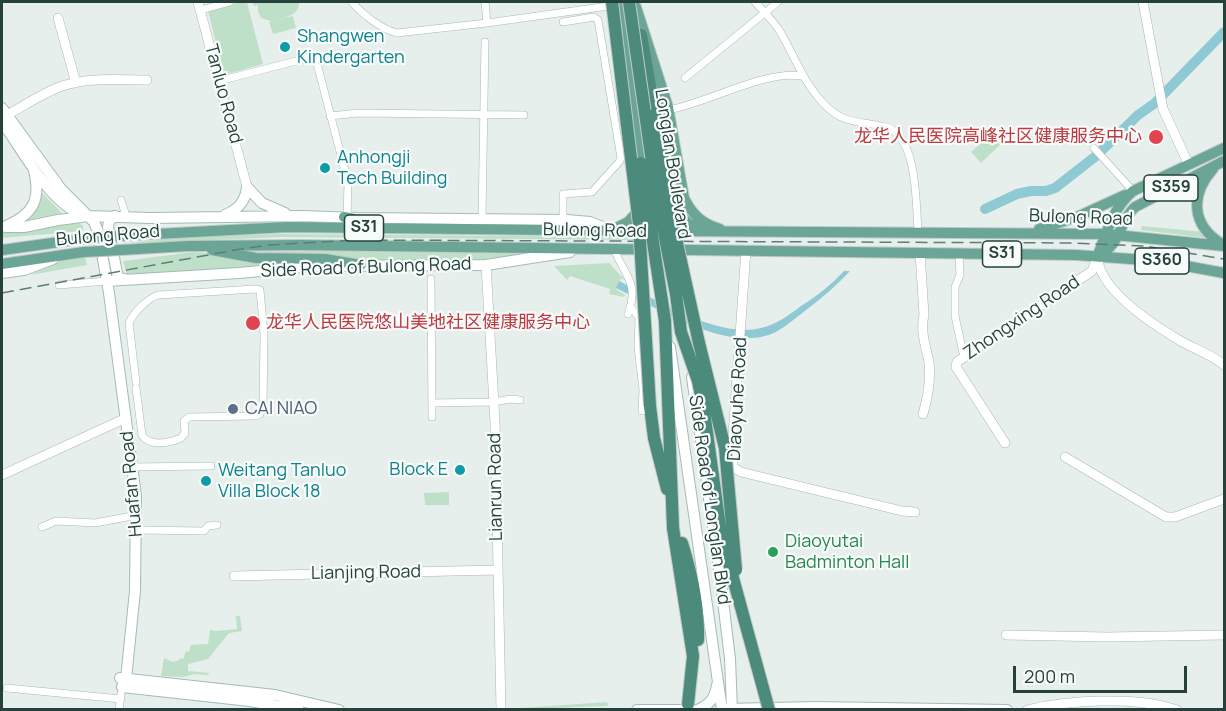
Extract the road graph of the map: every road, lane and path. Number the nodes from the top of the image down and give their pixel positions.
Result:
1 (230, 2) edge
2 (352, 2) edge
3 (485, 2) edge
4 (755, 2) edge
5 (778, 2) edge
6 (1143, 2) edge
7 (625, 3) edge
8 (200, 6) edge
9 (765, 13) junction
10 (58, 18) dead end
11 (563, 22) dead end
12 (488, 23) junction
13 (641, 35) junction
14 (485, 42) dead end
15 (801, 76) junction
16 (685, 78) dead end
17 (147, 80) dead end
18 (219, 81) junction
19 (76, 83) junction
20 (633, 96) junction
21 (611, 100) junction
22 (669, 110) junction
23 (484, 114) junction
24 (524, 114) dead end
25 (3, 115) edge
26 (330, 116) junction
27 (1224, 147) edge
28 (1094, 149) dead end
29 (1222, 162) edge
30 (36, 164) junction
31 (1189, 165) junction
32 (658, 181) junction
33 (247, 187) junction
34 (646, 190) junction
35 (1133, 191) junction
36 (121, 200) dead end
37 (90, 216) junction
38 (120, 216) junction
39 (303, 216) junction
40 (219, 217) junction
41 (346, 217) junction
42 (482, 218) junction
43 (561, 225) junction
44 (3, 228) edge
45 (406, 229) junction
46 (610, 230) junction
47 (652, 231) junction
48 (668, 231) junction
49 (709, 232) junction
50 (732, 232) junction
51 (918, 232) junction
52 (1021, 233) junction
53 (1106, 234) junction
54 (1119, 234) junction
55 (188, 246) junction
56 (1224, 246) edge
57 (560, 247) junction
58 (618, 248) junction
59 (587, 249) junction
60 (655, 249) junction
61 (671, 249) junction
62 (706, 249) junction
63 (3, 250) edge
64 (746, 250) junction
65 (920, 253) junction
66 (959, 254) junction
67 (1021, 254) junction
68 (64, 255) junction
69 (1098, 255) junction
70 (2, 264) edge
71 (361, 265) junction
72 (486, 265) junction
73 (2, 273) edge
74 (1224, 273) edge
75 (124, 279) junction
76 (431, 279) dead end
77 (107, 281) junction
78 (59, 285) dead end
79 (678, 287) junction
80 (661, 288) junction
81 (665, 321) junction
82 (683, 330) junction
83 (964, 357) junction
84 (1224, 365) edge
85 (136, 385) joint
86 (520, 400) dead end
87 (494, 402) junction
88 (432, 403) junction
89 (642, 411) dead end
90 (923, 414) dead end
91 (432, 417) dead end
92 (123, 419) junction
93 (1005, 443) dead end
94 (701, 444) junction
95 (686, 446) junction
96 (1065, 456) dead end
97 (211, 466) dead end
98 (132, 467) junction
99 (2, 475) edge
100 (1224, 499) edge
101 (915, 512) dead end
102 (132, 516) junction
103 (217, 525) dead end
104 (42, 528) dead end
105 (137, 530) junction
106 (497, 570) junction
107 (234, 576) dead end
108 (742, 613) junction
109 (1006, 635) dead end
110 (1224, 635) edge
111 (717, 685) junction
112 (732, 685) junction
113 (7, 688) dead end
114 (122, 689) junction
115 (688, 708) edge
116 (332, 709) edge
117 (721, 709) edge
118 (732, 709) edge
119 (765, 709) edge
120 (119, 710) edge
121 (299, 710) edge
122 (501, 710) edge
123 (637, 710) edge
124 (1007, 710) edge
125 (1027, 710) edge
126 (1176, 710) edge

1 - 8 street
2 - 12 street
3 - 12 street
4 - 9 street
5 - 9 street
6 - 31 street
7 - 12 street
7 - 13 main road
7 - 20 main road
7 - 22 main road
7 - 81 highway, Longlan Boulevard, bridge
7 - 82 highway, Longlan Boulevard, bridge
7 - 115 highway, bridge
8 - 18 street, Tanluo Road
9 - 15 street
9 - 16 street
10 - 19 street
11 - 21 street
13 - 32 main road
13 - 108 highway, bridge
14 - 23 street
15 - 22 street
15 - 51 street
17 - 19 street
18 - 26 street
18 - 33 street, Tanluo Road
19 - 25 street
20 - 21 street
20 - 34 main road
21 - 43 street
22 - 50 main road
23 - 24 street
23 - 26 street
23 - 42 street
25 - 30 main road, Huafan Road
26 - 41 street
27 - 31 main road, S359
28 - 35 street
29 - 54 main road, S359
29 - 56 main road
30 - 37 main road, Huafan Road
30 - 44 main road
31 - 35 main road, S359
32 - 48 main road
32 - 49 main road
33 - 39 main road
33 - 40 main road
34 - 46 main road
34 - 47 main road
35 - 52 main road
35 - 53 main road, S359
36 - 38 street
37 - 38 main road
37 - 44 main road
37 - 77 main road, Huafan Road
38 - 40 main road
38 - 75 main road
39 - 40 main road
39 - 41 main road
41 - 42 main road
41 - 45 main road
42 - 43 main road
43 - 45 main road, Bulong Road / S31
43 - 46 main road, Bulong Road / S31
43 - 57 main road
45 - 63 main road, Bulong Road / S31, bridge
46 - 47 main road, Bulong Road / S31
47 - 48 main road, Bulong Road / S31
47 - 60 main road
48 - 49 main road, Bulong Road / S31
48 - 61 main road
49 - 50 main road, Bulong Road / S31
50 - 51 main road, Bulong Road / S31
51 - 52 main road, Bulong Road / S31
52 - 53 main road, Bulong Road / S360
52 - 67 main road
53 - 54 main road, Bulong Road / S360
53 - 69 main road, S359
54 - 56 main road, Bulong Road / S360
54 - 69 main road, S359
55 - 57 main road, Bulong Road / S31
55 - 68 main road, Bulong Road / S31, bridge
55 - 71 main road
57 - 59 main road, Bulong Road / S31
58 - 59 main road, Bulong Road / S31
58 - 60 main road, Bulong Road / S31
58 - 80 main road
58 - 89 street
59 - 72 main road, Side Road of Bulong Road
60 - 61 main road, Bulong Road / S31
60 - 80 main road, Side Road of Longlan Blvd
61 - 62 main road, Bulong Road / S31
61 - 79 main road, Side Road of Longlan Blvd
62 - 64 main road, Bulong Road / S31
62 - 79 main road
64 - 65 main road, Bulong Road / S31
64 - 101 street, Diaoyuhe Road
65 - 66 main road, Bulong Road / S31
65 - 90 street
66 - 67 main road, Bulong Road / S31
66 - 83 street
67 - 69 main road, Bulong Road / S31
68 - 70 main road, Bulong Road / S31
68 - 73 main road
69 - 74 main road, Bulong Road / S360
69 - 83 street, Zhongxing Road
69 - 84 street
71 - 72 main road, Side Road of Bulong Road
71 - 75 main road, Side Road of Bulong Road
72 - 87 street, Lianrun Road
75 - 77 main road, Side Road of Bulong Road
76 - 88 street
77 - 78 street
77 - 92 main road, Huafan Road
79 - 82 main road, Side Road of Longlan Blvd, bridge
80 - 81 main road, Side Road of Longlan Blvd, bridge
81 - 95 main road, Side Road of Longlan Blvd
81 - 115 highway, Longlan Boulevard
82 - 94 main road, Side Road of Longlan Blvd
82 - 108 highway, Longlan Boulevard, bridge
83 - 93 street, Zhongxing Road
85 - 85 street
86 - 87 street
87 - 88 street
87 - 106 street, Lianrun Road
88 - 91 street
92 - 98 main road, Huafan Road
92 - 99 street
92 - 102 main road, Huafan Road
94 - 95 main road
94 - 112 main road, Side Road of Longlan Blvd
95 - 111 main road, Side Road of Longlan Blvd
96 - 100 street
97 - 98 street
98 - 105 main road, Huafan Road
102 - 104 street
102 - 114 main road, Huafan Road
103 - 105 street
105 - 114 main road, Huafan Road
106 - 107 street, Lianjing Road
106 - 122 street, Lianrun Road
108 - 119 highway, bridge
109 - 110 street
111 - 115 main road
111 - 117 main road, Side Road of Longlan Blvd
112 - 118 main road, Side Road of Longlan Blvd
112 - 119 main road
113 - 114 street
114 - 116 main road
114 - 120 street
114 - 121 main road
115 - 123 main road
117 - 118 main road
118 - 119 main road
119 - 124 main road
125 - 126 street

